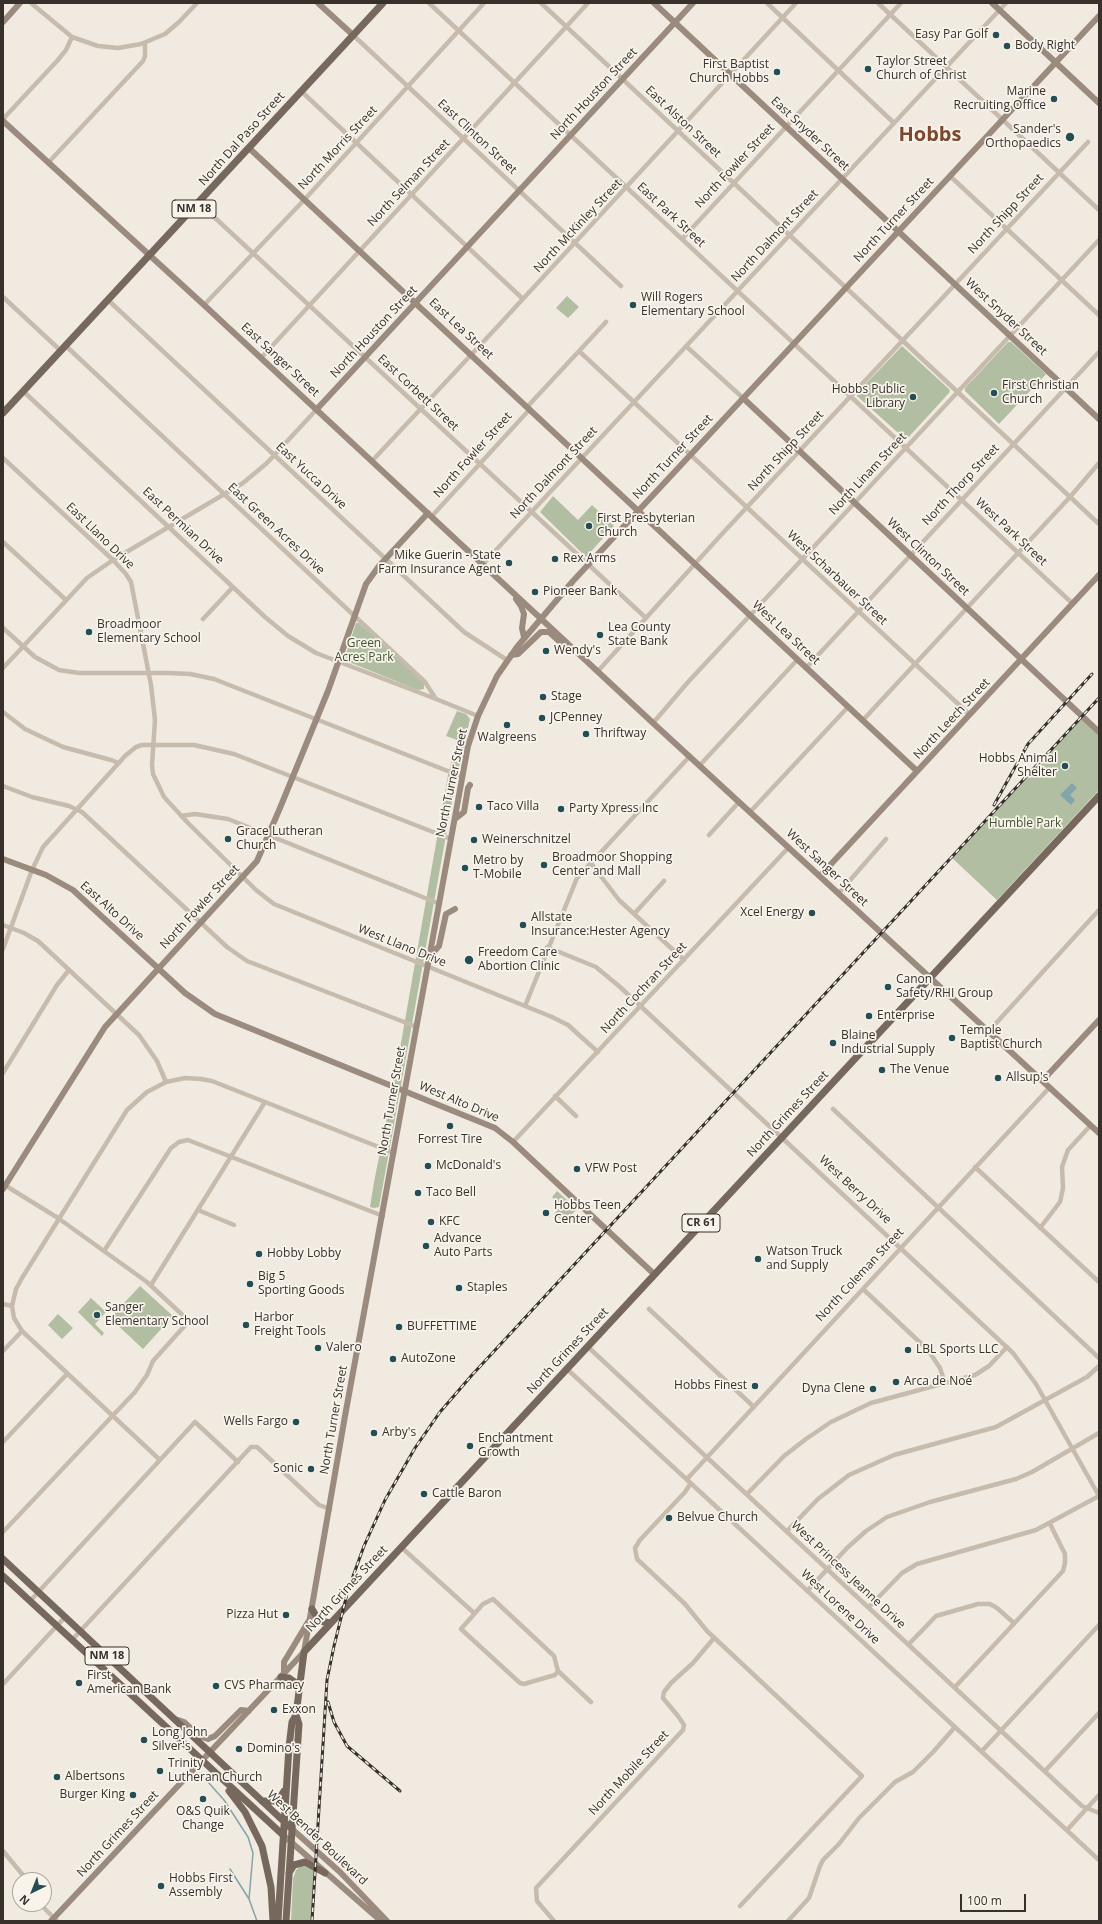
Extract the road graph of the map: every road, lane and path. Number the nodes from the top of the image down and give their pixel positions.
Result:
1 (20, 3) edge
2 (31, 3) edge
3 (197, 3) edge
4 (318, 3) edge
5 (383, 3) edge
6 (429, 3) edge
7 (484, 3) edge
8 (541, 3) edge
9 (588, 3) edge
10 (654, 3) edge
11 (692, 3) edge
12 (767, 3) edge
13 (796, 3) edge
14 (878, 3) edge
15 (901, 3) edge
16 (992, 3) edge
17 (1006, 3) edge
18 (1000, 10) junction
19 (890, 14) junction
20 (1099, 16) edge
21 (782, 18) junction
22 (3, 22) edge
23 (674, 22) junction
24 (566, 26) junction
25 (459, 30) junction
26 (353, 35) junction
27 (72, 37) junction
28 (145, 43) junction
29 (1056, 62) junction
30 (946, 67) junction
31 (838, 70) junction
32 (730, 74) junction
33 (622, 79) junction
34 (515, 82) junction
35 (408, 86) junction
36 (301, 91) junction
37 (1099, 103) edge
38 (3, 120) edge
39 (1002, 120) junction
40 (894, 123) junction
41 (786, 127) junction
42 (679, 131) junction
43 (571, 135) junction
44 (463, 139) junction
45 (1088, 142) dead end
46 (356, 143) junction
47 (249, 148) junction
48 (48, 163) junction
49 (1059, 173) junction
50 (950, 176) junction
51 (842, 180) junction
52 (734, 183) junction
53 (627, 187) junction
54 (519, 191) junction
55 (412, 195) junction
56 (304, 199) junction
57 (199, 203) junction
58 (1099, 210) edge
59 (1007, 228) junction
60 (898, 232) junction
61 (790, 235) junction
62 (682, 239) junction
63 (1099, 240) edge
64 (575, 243) junction
65 (467, 247) junction
66 (360, 251) junction
67 (254, 253) junction
68 (150, 255) junction
69 (1062, 280) junction
70 (955, 284) junction
71 (621, 286) dead end
72 (847, 287) junction
73 (738, 291) junction
74 (3, 297) edge
75 (523, 299) junction
76 (108, 300) junction
77 (416, 302) junction
78 (204, 305) junction
79 (310, 306) junction
80 (1099, 315) edge
81 (606, 322) dead end
82 (1010, 336) junction
83 (903, 340) junction
84 (795, 343) junction
85 (687, 346) junction
86 (64, 348) junction
87 (579, 351) junction
88 (1099, 352) edge
89 (472, 354) junction
90 (365, 357) junction
91 (261, 358) junction
92 (1066, 388) junction
93 (23, 392) junction
94 (958, 392) junction
95 (851, 396) junction
96 (743, 398) junction
97 (635, 402) junction
98 (529, 407) junction
99 (421, 408) junction
100 (317, 409) junction
101 (3, 413) edge
102 (1099, 419) edge
103 (1014, 444) junction
104 (906, 447) junction
105 (799, 452) junction
106 (691, 454) junction
107 (274, 455) junction
108 (3, 458) edge
109 (582, 458) junction
110 (372, 460) junction
111 (479, 463) junction
112 (1099, 463) edge
113 (224, 494) junction
114 (1070, 497) junction
115 (962, 500) junction
116 (854, 503) junction
117 (747, 507) junction
118 (639, 510) junction
119 (532, 512) junction
120 (430, 514) junction
121 (1099, 524) edge
122 (169, 527) junction
123 (3, 542) edge
124 (1018, 552) junction
125 (910, 555) junction
126 (385, 559) junction
127 (803, 559) junction
128 (113, 560) junction
129 (484, 564) junction
130 (696, 564) junction
131 (588, 565) junction
132 (490, 570) junction
133 (1099, 576) edge
134 (233, 587) junction
135 (66, 600) junction
136 (1073, 604) junction
137 (966, 608) junction
138 (858, 611) junction
139 (751, 615) junction
140 (355, 616) junction
141 (540, 617) junction
142 (646, 618) junction
143 (202, 619) dead end
144 (3, 628) edge
145 (524, 637) junction
146 (570, 645) junction
147 (22, 646) junction
148 (509, 658) junction
149 (798, 659) junction
150 (1021, 660) junction
151 (339, 661) junction
152 (915, 665) junction
153 (3, 668) edge
154 (806, 668) junction
155 (598, 671) junction
156 (149, 673) junction
157 (436, 699) junction
158 (848, 707) junction
159 (3, 712) edge
160 (478, 716) junction
161 (970, 716) junction
162 (316, 719) junction
163 (863, 720) junction
164 (653, 723) junction
165 (1099, 732) edge
166 (153, 744) junction
167 (690, 756) junction
168 (119, 763) junction
169 (700, 765) junction
170 (917, 771) junction
171 (463, 777) junction
172 (293, 778) junction
173 (470, 785) dead end
174 (3, 786) edge
175 (1099, 796) edge
176 (739, 802) junction
177 (77, 808) junction
178 (750, 812) junction
179 (181, 816) junction
180 (455, 819) junction
181 (709, 835) dead end
182 (268, 836) junction
183 (451, 839) junction
184 (886, 839) dead end
185 (789, 847) junction
186 (3, 859) edge
187 (590, 862) junction
188 (32, 870) junction
189 (820, 876) junction
190 (243, 877) junction
191 (664, 881) dead end
192 (838, 894) junction
193 (440, 904) junction
194 (455, 909) dead end
195 (1099, 910) edge
196 (634, 914) junction
197 (201, 922) junction
198 (3, 925) edge
199 (12, 929) junction
200 (547, 947) junction
201 (3, 949) edge
202 (432, 955) junction
203 (684, 960) junction
204 (429, 967) junction
205 (158, 968) junction
206 (69, 970) junction
207 (931, 977) junction
208 (525, 1006) junction
209 (641, 1007) junction
210 (116, 1014) junction
211 (1099, 1020) edge
212 (417, 1027) junction
213 (989, 1031) junction
214 (598, 1052) junction
215 (3, 1073) edge
216 (1044, 1080) junction
217 (166, 1082) junction
218 (1050, 1087) junction
219 (405, 1091) junction
220 (556, 1096) junction
221 (265, 1102) junction
222 (833, 1109) dead end
223 (576, 1116) dead end
224 (1091, 1125) junction
225 (1099, 1133) edge
226 (782, 1137) junction
227 (513, 1142) junction
228 (394, 1153) junction
229 (231, 1156) junction
230 (975, 1167) junction
231 (4, 1186) edge
232 (937, 1208) junction
233 (198, 1210) junction
234 (383, 1216) junction
235 (58, 1218) junction
236 (234, 1225) dead end
237 (1040, 1228) junction
238 (901, 1248) junction
239 (104, 1251) junction
240 (654, 1274) junction
241 (1098, 1279) edge
242 (151, 1285) junction
243 (863, 1289) junction
244 (3, 1304) edge
245 (12, 1306) junction
246 (649, 1309) dead end
247 (22, 1331) junction
248 (587, 1346) junction
249 (1007, 1347) junction
250 (3, 1351) edge
251 (1099, 1358) edge
252 (1099, 1366) edge
253 (567, 1369) junction
254 (67, 1374) junction
255 (945, 1383) junction
256 (1045, 1401) junction
257 (754, 1407) junction
258 (112, 1415) junction
259 (1099, 1433) edge
260 (3, 1442) edge
261 (1072, 1449) junction
262 (707, 1457) junction
263 (160, 1460) junction
264 (238, 1462) junction
265 (687, 1479) junction
266 (691, 1483) junction
267 (748, 1494) junction
268 (1099, 1496) edge
269 (330, 1509) junction
270 (1050, 1524) junction
271 (787, 1531) junction
272 (3, 1532) edge
273 (401, 1547) junction
274 (3, 1559) edge
275 (828, 1569) junction
276 (3, 1576) edge
277 (808, 1590) junction
278 (38, 1592) junction
279 (30, 1601) junction
280 (869, 1607) junction
281 (312, 1609) junction
282 (474, 1613) junction
283 (65, 1617) junction
284 (310, 1619) junction
285 (331, 1623) junction
286 (1014, 1623) junction
287 (1099, 1625) edge
288 (57, 1627) junction
289 (80, 1631) junction
290 (714, 1638) junction
291 (72, 1640) junction
292 (909, 1644) junction
293 (304, 1652) junction
294 (558, 1671) junction
295 (282, 1675) junction
296 (4, 1683) edge
297 (299, 1685) junction
298 (955, 1687) junction
299 (142, 1689) junction
300 (133, 1697) junction
301 (591, 1702) dead end
302 (249, 1710) junction
303 (1099, 1713) edge
304 (296, 1716) junction
305 (173, 1718) junction
306 (955, 1727) junction
307 (1002, 1730) junction
308 (982, 1752) junction
309 (210, 1753) junction
310 (202, 1761) junction
311 (1045, 1771) junction
312 (218, 1776) junction
313 (286, 1787) junction
314 (1099, 1795) edge
315 (262, 1801) junction
316 (1087, 1807) junction
317 (1099, 1813) edge
318 (284, 1822) junction
319 (292, 1829) junction
320 (1067, 1830) junction
321 (283, 1835) junction
322 (291, 1842) junction
323 (3, 1851) edge
324 (1099, 1860) edge
325 (20, 1872) edge
326 (289, 1873) junction
327 (325, 1873) junction
328 (740, 1906) dead end
329 (47, 1912) edge
330 (54, 1920) edge
331 (273, 1921) edge
332 (278, 1921) edge
333 (286, 1921) edge
334 (381, 1921) edge
335 (387, 1921) edge
336 (554, 1921) edge
337 (788, 1921) edge

1 - 22 street
2 - 27 street
3 - 28 street
4 - 26 street, East Clinton Street
5 - 26 main road, North Dal Paso Street / NM 18
6 - 25 street, East Park Street
7 - 25 street, North Morris Street
8 - 24 street, East Alston Street
9 - 24 street, North Selman Street
10 - 23 street, East Snyder Street
11 - 23 street, North Houston Street
12 - 21 street
13 - 21 street, North McKinley Street
14 - 19 street
15 - 19 street, North Fowler Street
16 - 18 street
17 - 18 street, North Dalmont Street
18 - 29 street
18 - 30 street, North Dalmont Street
19 - 30 street
19 - 31 street, North Fowler Street
20 - 29 street, North Turner Street
21 - 31 street
21 - 32 street, North McKinley Street
23 - 32 street, East Snyder Street
23 - 33 street, North Houston Street
24 - 33 street, East Alston Street
24 - 34 street, North Selman Street
25 - 34 street, East Park Street
25 - 35 street, North Morris Street
26 - 35 street, East Clinton Street
26 - 36 main road, North Dal Paso Street / NM 18
27 - 28 street
27 - 38 street
28 - 48 street
29 - 37 street
29 - 39 street, North Turner Street
30 - 39 street
30 - 40 street, North Dalmont Street
31 - 40 street
31 - 41 street, North Fowler Street
32 - 41 street, East Snyder Street
32 - 42 street, North McKinley Street
33 - 42 street, East Alston Street
33 - 43 street, North Houston Street
34 - 43 street, East Park Street
34 - 44 street, North Selman Street
35 - 44 street, East Clinton Street
35 - 46 street, North Morris Street
36 - 46 street
36 - 47 main road, North Dal Paso Street / NM 18
38 - 48 street, East Sanger Street
39 - 49 street
39 - 50 street, North Turner Street
40 - 51 street, North Dalmont Street
41 - 51 street, East Snyder Street
41 - 52 street, North Fowler Street
42 - 52 street, East Alston Street
42 - 53 street, North McKinley Street
43 - 53 street, East Park Street
43 - 54 street, North Houston Street
44 - 54 street, East Clinton Street
44 - 55 street, North Selman Street
45 - 49 street, North Shipp Street
46 - 55 street
46 - 56 street, North Morris Street
47 - 56 street, East Lea Street
47 - 57 main road, North Dal Paso Street / NM 18
48 - 68 street, East Sanger Street
49 - 58 street
49 - 59 street, North Shipp Street
50 - 59 street
50 - 60 street, North Turner Street
51 - 60 street, East Snyder Street
51 - 61 street, North Dalmont Street
52 - 61 street, East Alston Street
52 - 62 street, North Fowler Street
53 - 62 street, East Park Street
53 - 64 street, North McKinley Street
54 - 64 street, East Clinton Street
54 - 65 street, North Houston Street
55 - 65 street
55 - 66 street, North Selman Street
56 - 66 street, East Lea Street
56 - 67 street, North Morris Street
57 - 67 street, East Corbett Street
57 - 68 main road, North Dal Paso Street / NM 18
59 - 69 street
59 - 70 street, North Shipp Street
60 - 70 street, West Snyder Street
60 - 72 street, North Turner Street
61 - 72 street, East Alston Street
61 - 73 street, North Dalmont Street
62 - 73 street, East Park Street
63 - 69 street, North Linam Street
64 - 71 street, East Clinton Street
64 - 75 street, North McKinley Street
65 - 75 street
65 - 77 street, North Houston Street
66 - 77 street, East Lea Street
66 - 79 street, North Selman Street
67 - 78 street, North Morris Street
67 - 79 street, East Corbett Street
68 - 76 main road, North Dal Paso Street / NM 18
68 - 78 street, East Sanger Street
69 - 80 street
69 - 82 street, North Linam Street
70 - 82 street, West Snyder Street
70 - 83 street, North Shipp Street
72 - 83 street, East Alston Street
72 - 84 street, North Turner Street
73 - 84 street, East Park Street
73 - 85 street, North Dalmont Street
74 - 86 street, East Green Acres Drive
75 - 89 street, North McKinley Street
76 - 86 main road, North Dal Paso Street / NM 18
76 - 107 street, East Yucca Drive
77 - 89 street, East Lea Street
77 - 90 street, North Houston Street
78 - 91 street, East Sanger Street
79 - 90 street, East Corbett Street
79 - 91 street, North Selman Street
81 - 87 street, North Fowler Street
82 - 92 street, West Snyder Street
82 - 94 street, North Linam Street
83 - 94 street, East Alston Street
83 - 95 street, North Shipp Street
84 - 95 street, West Park Street
84 - 96 street, North Turner Street
85 - 96 street
85 - 97 street, North Dalmont Street
86 - 93 main road, North Dal Paso Street / NM 18
86 - 113 street, East Green Acres Drive
87 - 97 street, West Scharbauer Street
87 - 98 street, North Fowler Street
88 - 92 street, North Thorp Street
89 - 98 street, East Lea Street
89 - 99 street, North McKinley Street
90 - 99 street, East Corbett Street
90 - 100 street, North Houston Street
91 - 100 street, East Sanger Street
92 - 102 street, West Snyder Street
92 - 103 street, North Thorp Street
93 - 101 main road, North Dal Paso Street / NM 18
93 - 122 street, East Permian Drive
94 - 103 street, East Alston Street
94 - 104 street, North Linam Street
95 - 104 street, West Park Street
95 - 105 street, North Shipp Street
96 - 105 street, West Clinton Street
96 - 106 street, North Turner Street
97 - 106 street, West Scharbauer Street
97 - 109 street, North Dalmont Street
98 - 109 street, East Lea Street
98 - 111 street, North Fowler Street
99 - 110 street, North McKinley Street
99 - 111 street, East Corbett Street
100 - 107 street, North Houston Street
100 - 110 street, East Sanger Street
103 - 114 street, East Alston Street
103 - 115 street, North Thorp Street
104 - 115 street, West Park Street
104 - 116 street, North Linam Street
105 - 116 street, West Clinton Street
105 - 117 street, North Shipp Street
106 - 117 street, West Scharbauer Street
106 - 118 street, North Turner Street
107 - 113 street, North Houston Street
107 - 126 street, East Yucca Drive
108 - 128 street, East Llano Drive
109 - 118 street, East Lea Street
109 - 119 street, North Dalmont Street
110 - 120 street, East Sanger Street
111 - 119 street, East Corbett Street
111 - 120 street, North Fowler Street
112 - 114 street
113 - 122 street, North Houston Street
113 - 140 street, East Green Acres Drive
114 - 121 street, East Alston Street
114 - 124 street
115 - 124 street, West Park Street
115 - 125 street, North Thorp Street
116 - 125 street, West Clinton Street
116 - 127 street, North Linam Street
117 - 127 street, West Scharbauer Street
117 - 130 street, North Shipp Street
118 - 130 street, West Lea Street
118 - 131 street, North Turner Street
119 - 129 street, North Dalmont Street
119 - 131 street, East Corbett Street
120 - 126 street, North Fowler Street
120 - 129 street, East Sanger Street
122 - 128 street, North Houston Street
122 - 134 street, East Permian Drive
123 - 135 street
124 - 136 street, West Park Street
124 - 137 street
125 - 137 street, West Clinton Street
125 - 138 street, North Thorp Street
126 - 140 street, North Fowler Street
126 - 148 street, East Yucca Drive
127 - 138 street, West Scharbauer Street
127 - 139 street, North Linam Street
128 - 135 street, North Houston Street
128 - 156 street, East Llano Drive
129 - 132 street, East Sanger Street
130 - 139 street, West Lea Street
130 - 142 street, North Shipp Street
131 - 141 street, North Turner Street
131 - 142 street, East Corbett Street
132 - 141 street, East Sanger Street
132 - 145 street
133 - 136 street, North Leech Street
134 - 143 street
134 - 151 street, East Permian Drive
135 - 147 street, North Houston Street
136 - 150 street, North Leech Street
137 - 150 street, West Clinton Street
137 - 152 street
138 - 152 street, West Scharbauer Street
138 - 154 street, North Thorp Street
139 - 149 street, West Lea Street
139 - 164 street, North Linam Street
140 - 151 street, North Fowler Street
140 - 157 street, East Green Acres Drive
141 - 145 street, North Turner Street
141 - 146 street, West Sanger Street
142 - 155 street, North Shipp Street
144 - 147 street
145 - 148 street, North Turner Street
146 - 148 street
146 - 155 street, West Sanger Street
147 - 153 street, North Houston Street
147 - 156 street
148 - 160 street, North Turner Street
149 - 154 street, West Lea Street
149 - 169 street
150 - 161 street, North Leech Street
150 - 165 street, West Clinton Street
151 - 157 street, East Permian Drive
151 - 162 street, North Fowler Street
152 - 161 street, West Scharbauer Street
152 - 163 street
154 - 158 street, West Lea Street
155 - 164 street, West Sanger Street
156 - 162 street
156 - 166 street, East Llano Drive
157 - 160 street
158 - 163 street, West Lea Street
158 - 178 street
159 - 168 street
160 - 171 street, North Turner Street
161 - 170 street, North Leech Street
162 - 171 street
162 - 172 street, North Fowler Street
163 - 170 street, West Lea Street
164 - 167 street, West Sanger Street
166 - 168 street
166 - 172 street
166 - 179 street, East Llano Drive
167 - 169 street, West Sanger Street
167 - 187 street
168 - 177 street
169 - 176 street, West Sanger Street
170 - 189 street, North Leech Street
171 - 180 street, North Turner Street
172 - 182 street, North Fowler Street
172 - 183 street
173 - 180 street
174 - 177 street
175 - 207 main road, North Grimes Street / CR 61
176 - 178 street, West Sanger Street
176 - 181 street
177 - 188 street
177 - 197 street
178 - 185 street, West Sanger Street
179 - 182 street
179 - 190 street, East Llano Drive
180 - 183 street, North Turner Street
182 - 190 street, North Fowler Street
182 - 193 street
183 - 193 street, North Turner Street
184 - 192 street
185 - 189 street, West Sanger Street
185 - 203 street, North Cochran Street
186 - 188 street, East Alto Drive
187 - 196 street
187 - 200 street
188 - 199 street
188 - 205 street, East Alto Drive
189 - 192 street, West Sanger Street
190 - 197 street, North Fowler Street
190 - 204 street, West Llano Drive
191 - 196 street
192 - 207 street, West Sanger Street
193 - 202 street, North Turner Street
194 - 202 street
195 - 213 street
196 - 203 street
197 - 205 street, North Fowler Street
197 - 212 street
198 - 199 street
199 - 201 street
199 - 206 street
200 - 208 street
200 - 209 street, West Berry Drive
202 - 204 street, North Turner Street
203 - 209 street, North Cochran Street
204 - 208 street, West Llano Drive
204 - 212 street, North Turner Street
205 - 210 street, North Fowler Street
205 - 219 street, West Alto Drive
206 - 210 street
206 - 215 street
207 - 213 street, West Sanger Street
207 - 226 main road, North Grimes Street / CR 61
208 - 214 street, West Llano Drive
209 - 214 street, North Cochran Street
209 - 226 street, West Berry Drive
210 - 217 street
210 - 231 street, North Fowler Street
211 - 216 street
212 - 219 street, North Turner Street
213 - 216 street, West Sanger Street
214 - 220 street, North Cochran Street
216 - 218 street, West Sanger Street
217 - 221 street
217 - 235 street
218 - 224 street, West Sanger Street
218 - 230 street, North Coleman Street
219 - 227 street, West Alto Drive
219 - 228 street, North Turner Street
220 - 223 street
220 - 227 street, North Cochran Street
221 - 228 street
221 - 229 street
222 - 232 street
224 - 225 street, West Sanger Street
224 - 237 street
226 - 238 street, West Berry Drive
226 - 240 main road, North Grimes Street / CR 61
227 - 240 street, West Alto Drive
228 - 234 street, North Turner Street
229 - 233 street
229 - 234 street
229 - 239 street
230 - 232 street, North Coleman Street
230 - 237 street
231 - 235 street
232 - 238 street, North Coleman Street
232 - 251 street
233 - 236 street
233 - 242 street
234 - 269 street, North Turner Street
235 - 239 street
235 - 245 street
237 - 241 street
238 - 243 street, North Coleman Street
238 - 249 street, West Berry Drive
239 - 242 street
240 - 248 main road, North Grimes Street / CR 61
242 - 258 street
243 - 255 street
243 - 257 street, North Coleman Street
244 - 245 street
245 - 247 street
246 - 257 street
247 - 250 street
247 - 254 street
248 - 253 main road, North Grimes Street / CR 61
248 - 262 street, West Princess Jeanne Drive
249 - 255 street
249 - 256 street, West Berry Drive
252 - 256 street
253 - 265 street, West Lorene Drive
253 - 273 main road, North Grimes Street / CR 61
254 - 258 street
254 - 260 street
255 - 267 street
256 - 261 street, West Berry Drive
256 - 271 street
257 - 262 street, North Coleman Street
258 - 263 street
258 - 272 street
259 - 261 street
261 - 268 street, West Berry Drive
261 - 275 street
262 - 265 street, North Coleman Street
262 - 267 street, West Princess Jeanne Drive
263 - 264 street
263 - 278 street
264 - 269 street
264 - 289 street
265 - 266 street, West Lorene Drive
266 - 277 street, West Lorene Drive
266 - 290 street
267 - 271 street, West Princess Jeanne Drive
268 - 270 street
269 - 281 street, North Turner Street
270 - 280 street
270 - 286 street
271 - 275 street, West Princess Jeanne Drive
273 - 282 street
273 - 285 main road, North Grimes Street / CR 61
274 - 278 main road, West Bender Boulevard / NM 18
275 - 277 street
275 - 280 street, West Princess Jeanne Drive
276 - 279 main road, West Bender Boulevard / NM 18
277 - 306 street, West Lorene Drive
278 - 279 street
278 - 283 main road, West Bender Boulevard / NM 18
279 - 288 main road, West Bender Boulevard / NM 18
280 - 292 street, West Princess Jeanne Drive
281 - 284 street, North Turner Street
281 - 285 main road
282 - 294 street
282 - 294 street
283 - 288 street
283 - 289 main road, West Bender Boulevard / NM 18
284 - 293 street, North Turner Street
284 - 295 street
285 - 293 main road, North Grimes Street / CR 61
286 - 292 street
286 - 298 street
287 - 307 street
288 - 291 main road, West Bender Boulevard / NM 18
288 - 296 street
289 - 291 street
289 - 299 main road, West Bender Boulevard / NM 18
290 - 328 street
290 - 336 street, North Mobile Street
291 - 300 main road, West Bender Boulevard / NM 18
292 - 298 street, West Princess Jeanne Drive
293 - 295 street, North Grimes Street / CR 61
293 - 297 main road, North Turner Street
294 - 301 street
295 - 297 main road
295 - 302 street, North Grimes Street / CR 61
297 - 304 main road, North Turner Street
298 - 307 street, West Princess Jeanne Drive
299 - 300 main road
299 - 305 main road, West Bender Boulevard / NM 18
300 - 310 main road, West Bender Boulevard / NM 18
302 - 305 street
302 - 309 street, North Grimes Street / CR 61
303 - 311 street
304 - 313 main road, North Turner Street
304 - 319 main road, North Turner Street
305 - 309 main road, West Bender Boulevard / NM 18
306 - 308 street, West Lorene Drive
306 - 337 street
307 - 308 street
307 - 311 street, West Princess Jeanne Drive
308 - 320 street, West Lorene Drive
309 - 310 street, North Grimes Street / CR 61
309 - 315 main road, West Bender Boulevard / NM 18
310 - 312 main road, West Bender Boulevard / NM 18
310 - 330 street, North Grimes Street / CR 61
311 - 316 street, West Princess Jeanne Drive
312 - 321 main road, West Bender Boulevard / NM 18
312 - 331 main road
313 - 315 main road
313 - 318 main road, North Turner Street
314 - 316 street
315 - 318 main road, West Bender Boulevard / NM 18
316 - 317 street, West Princess Jeanne Drive
316 - 320 street
318 - 319 main road, West Bender Boulevard / NM 18
318 - 321 main road, North Turner Street
319 - 322 main road, North Turner Street
319 - 335 street, West Bender Boulevard
320 - 324 street, West Lorene Drive
321 - 322 street, West Bender Boulevard
321 - 332 main road, North Turner Street
322 - 326 main road, North Turner Street
322 - 327 street, West Bender Boulevard
323 - 325 street
326 - 327 main road
326 - 333 main road, North Turner Street
327 - 334 street, West Bender Boulevard
329 - 330 street

